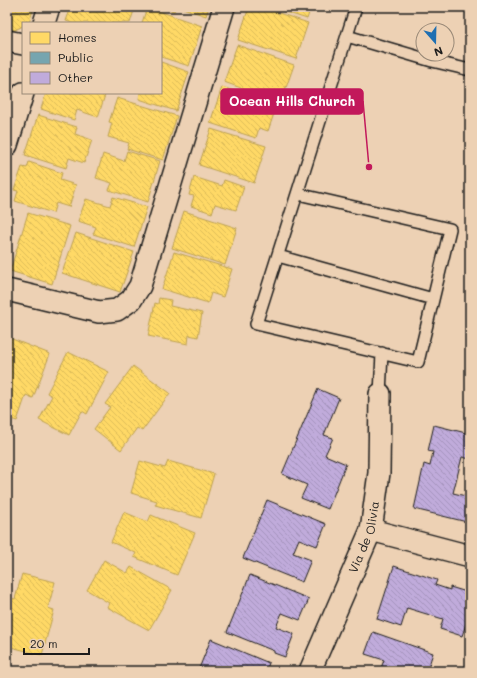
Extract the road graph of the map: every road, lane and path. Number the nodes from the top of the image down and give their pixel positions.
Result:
1 (49, 7) edge
2 (224, 7) edge
3 (356, 7) edge
4 (44, 22) edge
5 (347, 36) junction
6 (7, 41) edge
7 (22, 44) edge
8 (470, 70) edge
9 (22, 94) edge
10 (7, 145) edge
11 (298, 194) junction
12 (278, 256) junction
13 (7, 290) edge
14 (433, 298) junction
15 (382, 354) junction
16 (380, 394) joint
17 (371, 530) junction
18 (470, 556) edge
19 (310, 671) edge

1 - 4 street
2 - 13 street
3 - 5 lane
5 - 8 lane
5 - 11 lane
6 - 7 street
9 - 10 street
11 - 12 lane
11 - 14 lane
12 - 14 lane
12 - 15 lane
14 - 15 lane
15 - 16 lane
16 - 17 street, Via de Olivia
17 - 18 street
17 - 19 street, Via de Olivia

